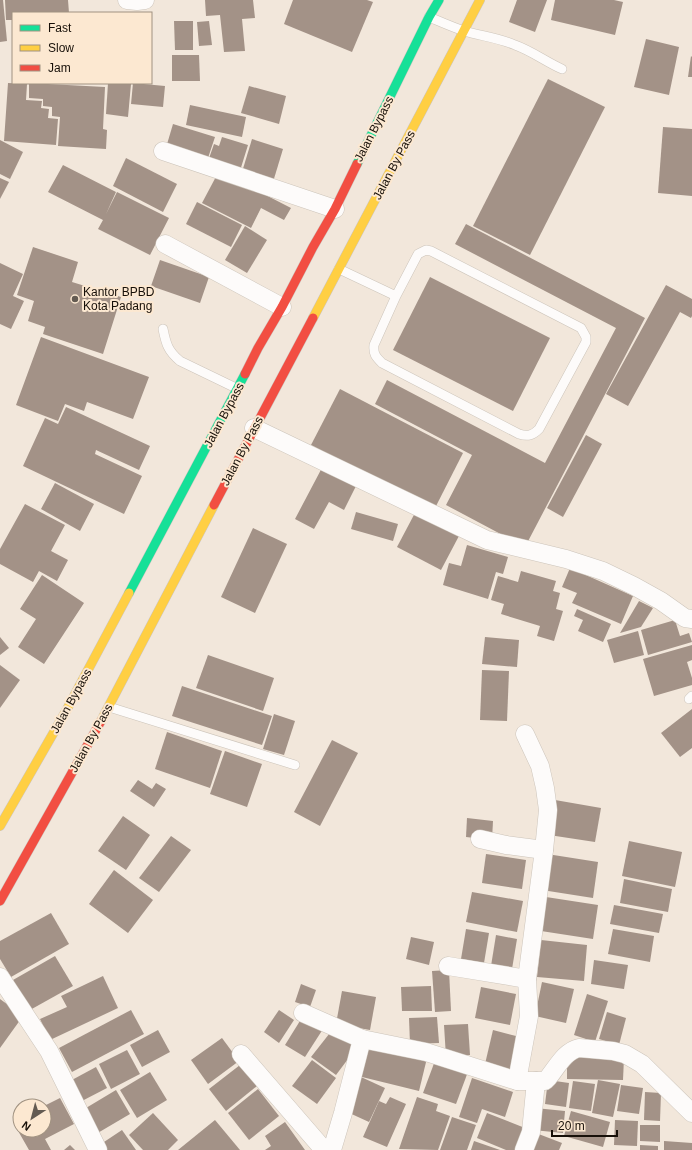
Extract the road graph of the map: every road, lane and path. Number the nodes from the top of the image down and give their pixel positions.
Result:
1 (128, 0) edge
2 (145, 0) edge
3 (439, 0) edge
4 (480, 0) edge
5 (429, 17) junction
6 (464, 31) junction
7 (562, 69) dead end
8 (163, 151) dead end
9 (335, 209) junction
10 (165, 244) dead end
11 (339, 268) junction
12 (396, 296) junction
13 (282, 307) junction
14 (163, 329) dead end
15 (238, 389) junction
16 (254, 428) junction
17 (692, 619) edge
18 (109, 707) junction
19 (525, 734) dead end
20 (296, 766) dead end
21 (0, 826) edge
22 (480, 840) dead end
23 (544, 850) junction
24 (0, 901) edge
25 (448, 966) dead end
26 (0, 976) edge
27 (527, 979) junction
28 (303, 1013) dead end
29 (362, 1039) junction
30 (241, 1054) dead end
31 (517, 1080) junction
32 (536, 1081) junction
33 (692, 1113) edge
34 (98, 1150) edge
35 (324, 1150) edge
36 (332, 1150) edge
37 (524, 1150) edge

1 - 2 street
3 - 5 highway, Jalan Bypass
4 - 6 highway, Jalan By Pass
5 - 6 lane
5 - 9 highway, Jalan Bypass
6 - 7 lane
6 - 11 highway, Jalan By Pass
8 - 9 street
9 - 13 highway, Jalan Bypass
10 - 13 street
11 - 12 lane
11 - 16 highway, Jalan By Pass
12 - 12 lane
13 - 15 highway, Jalan Bypass
14 - 15 lane
15 - 21 highway, Jalan Bypass
16 - 17 street
16 - 18 highway, Jalan By Pass
18 - 20 lane
18 - 24 highway, Jalan By Pass
19 - 23 street
22 - 23 street
23 - 27 street
25 - 27 street
26 - 34 street
27 - 31 street
28 - 29 street
29 - 31 street
29 - 36 street
30 - 35 street
31 - 32 street
32 - 33 street
32 - 37 street

